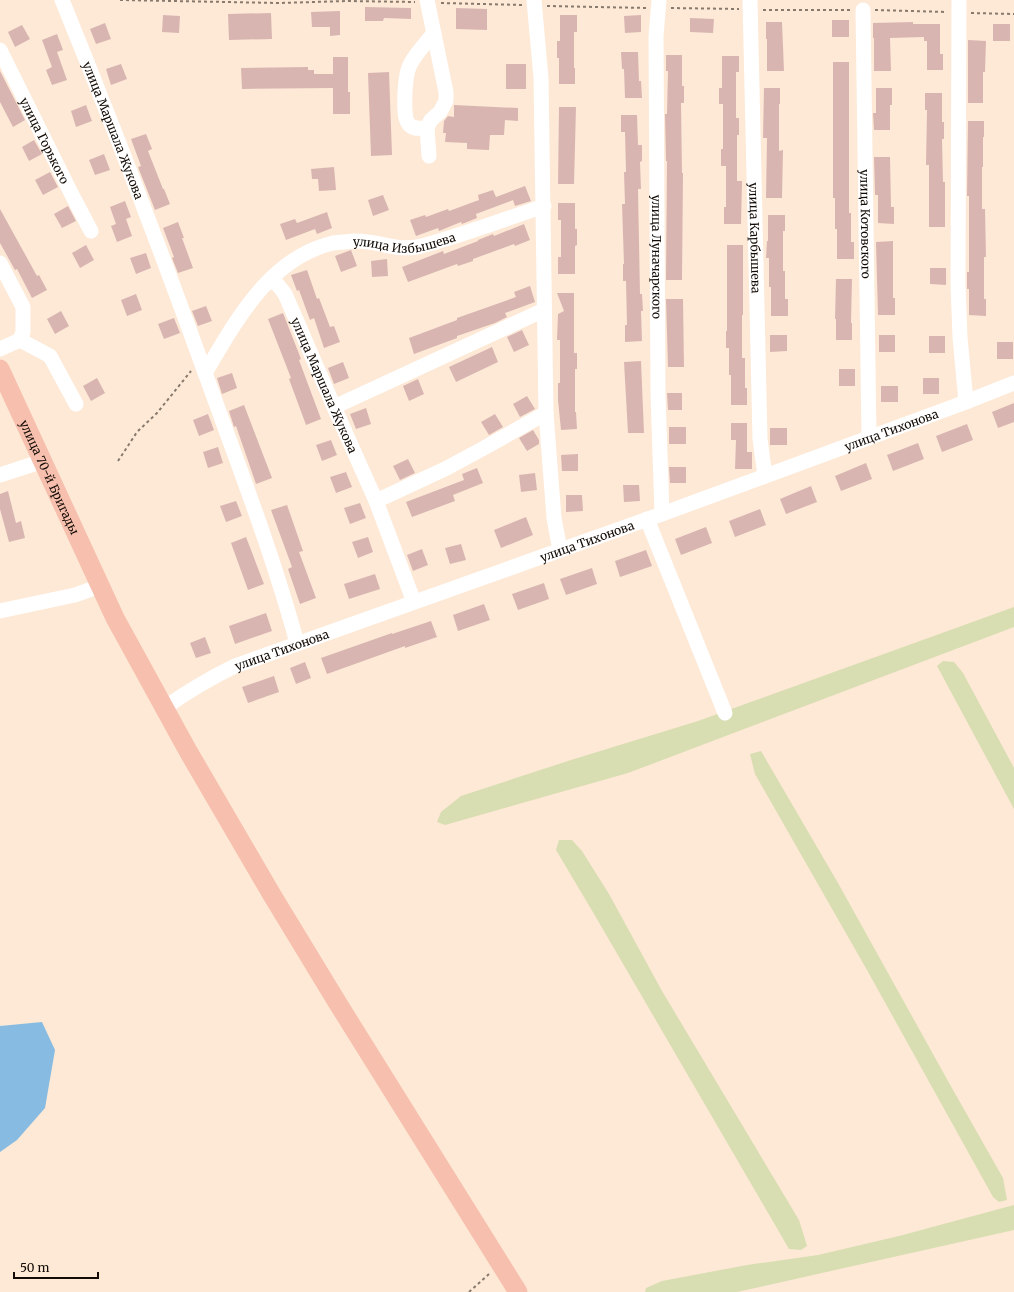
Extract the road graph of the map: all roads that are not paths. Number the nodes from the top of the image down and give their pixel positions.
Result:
1 (62, 0) edge
2 (427, 1) edge
3 (534, 3) edge
4 (659, 4) edge
5 (750, 5) edge
6 (959, 6) edge
7 (863, 10) road end
8 (434, 33) junction
9 (0, 50) edge
10 (427, 128) junction
11 (429, 156) dead end
12 (544, 206) junction
13 (91, 230) dead end
14 (0, 263) edge
15 (270, 280) junction
16 (544, 310) junction
17 (20, 340) junction
18 (0, 349) edge
19 (203, 366) junction
20 (0, 369) edge
21 (1014, 383) edge
22 (966, 402) junction
23 (76, 404) dead end
24 (334, 407) junction
25 (546, 413) junction
26 (869, 437) junction
27 (43, 461) junction
28 (0, 475) edge
29 (765, 476) junction
30 (376, 501) junction
31 (662, 514) junction
32 (647, 519) junction
33 (560, 550) junction
34 (100, 586) junction
35 (414, 602) junction
36 (0, 611) edge
37 (297, 643) junction
38 (164, 708) junction
39 (725, 713) dead end
40 (518, 1292) edge

1 - 19 street, улица Маршала Жукова
2 - 8 street
3 - 12 street
4 - 31 street, улица Луначарского
5 - 29 street, улица Карбышева
6 - 22 street
7 - 26 street, улица Котовского
8 - 10 street
8 - 10 street
9 - 13 street, улица Горького
10 - 11 street
12 - 15 street, улица Избышева
12 - 16 street
14 - 17 street
15 - 19 street
15 - 24 street, улица Маршала Жукова
16 - 24 street
16 - 25 street
17 - 18 street
17 - 23 street
19 - 37 street, улица Маршала Жукова
20 - 27 main road, улица 70-й Бригады
21 - 22 street, улица Тихонова
22 - 26 street, улица Тихонова
24 - 30 street, улица Маршала Жукова
25 - 30 street
25 - 33 street
26 - 29 street, улица Тихонова
27 - 28 street
27 - 34 main road, улица 70-й Бригады
29 - 31 street, улица Тихонова
30 - 35 street, улица Маршала Жукова
31 - 32 street, улица Тихонова
32 - 33 street, улица Тихонова
32 - 39 street
33 - 35 street, улица Тихонова
34 - 36 street
34 - 38 main road, улица 70-й Бригады
35 - 37 street, улица Тихонова
37 - 38 street, улица Тихонова
38 - 40 main road, улица 70-й Бригады

